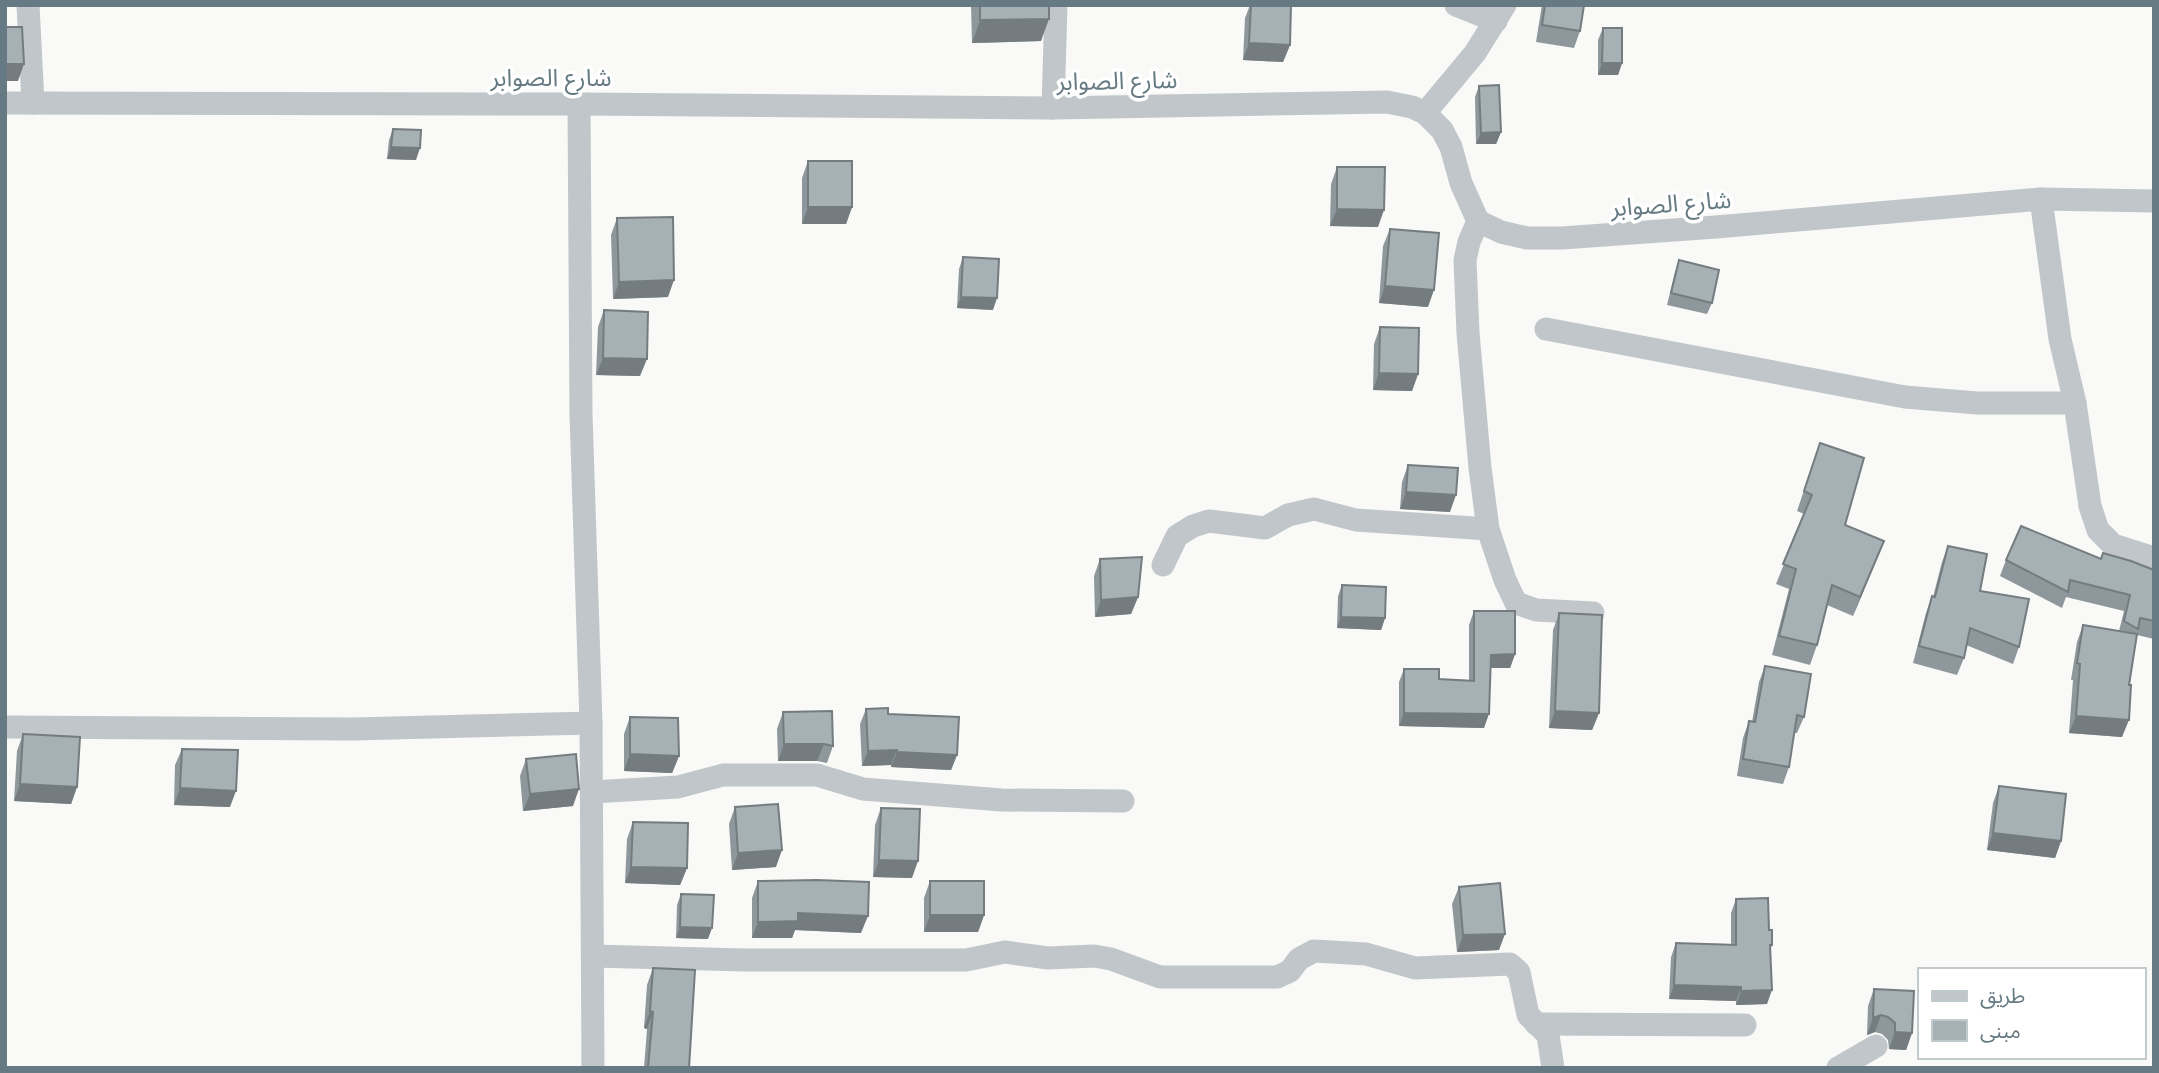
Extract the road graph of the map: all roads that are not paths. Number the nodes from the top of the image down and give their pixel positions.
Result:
1 (28, 5) edge
2 (1056, 5) edge
3 (1456, 5) edge
4 (1501, 13) edge
5 (5, 103) edge
6 (33, 103) junction
7 (579, 104) junction
8 (1053, 108) junction
9 (1425, 113) junction
10 (2041, 199) junction
11 (2154, 201) edge
12 (1478, 221) junction
13 (1546, 329) dead end
14 (2075, 403) junction
15 (1489, 529) junction
16 (2154, 558) edge
17 (1163, 565) dead end
18 (1593, 613) edge
19 (591, 723) junction
20 (5, 726) edge
21 (592, 792) junction
22 (1124, 801) dead end
23 (593, 956) junction
24 (1536, 1024) junction
25 (1745, 1025) dead end
26 (1876, 1045) dead end
27 (593, 1068) edge
28 (1553, 1068) edge
29 (1838, 1068) edge

1 - 6 street
2 - 8 street
3 - 4 street
4 - 9 street
5 - 6 street, شارع الصوابر
6 - 7 street, شارع الصوابر
7 - 8 street, شارع الصوابر
7 - 19 street
8 - 9 street, شارع الصوابر
9 - 12 street
10 - 11 street, شارع الصوابر
10 - 12 street, شارع الصوابر
10 - 14 street
12 - 15 street
13 - 14 street
14 - 16 street
15 - 17 street
15 - 18 street
19 - 20 street
19 - 21 street
21 - 22 street
21 - 23 street
23 - 24 street
23 - 27 street
24 - 25 street
24 - 28 street
26 - 29 street

